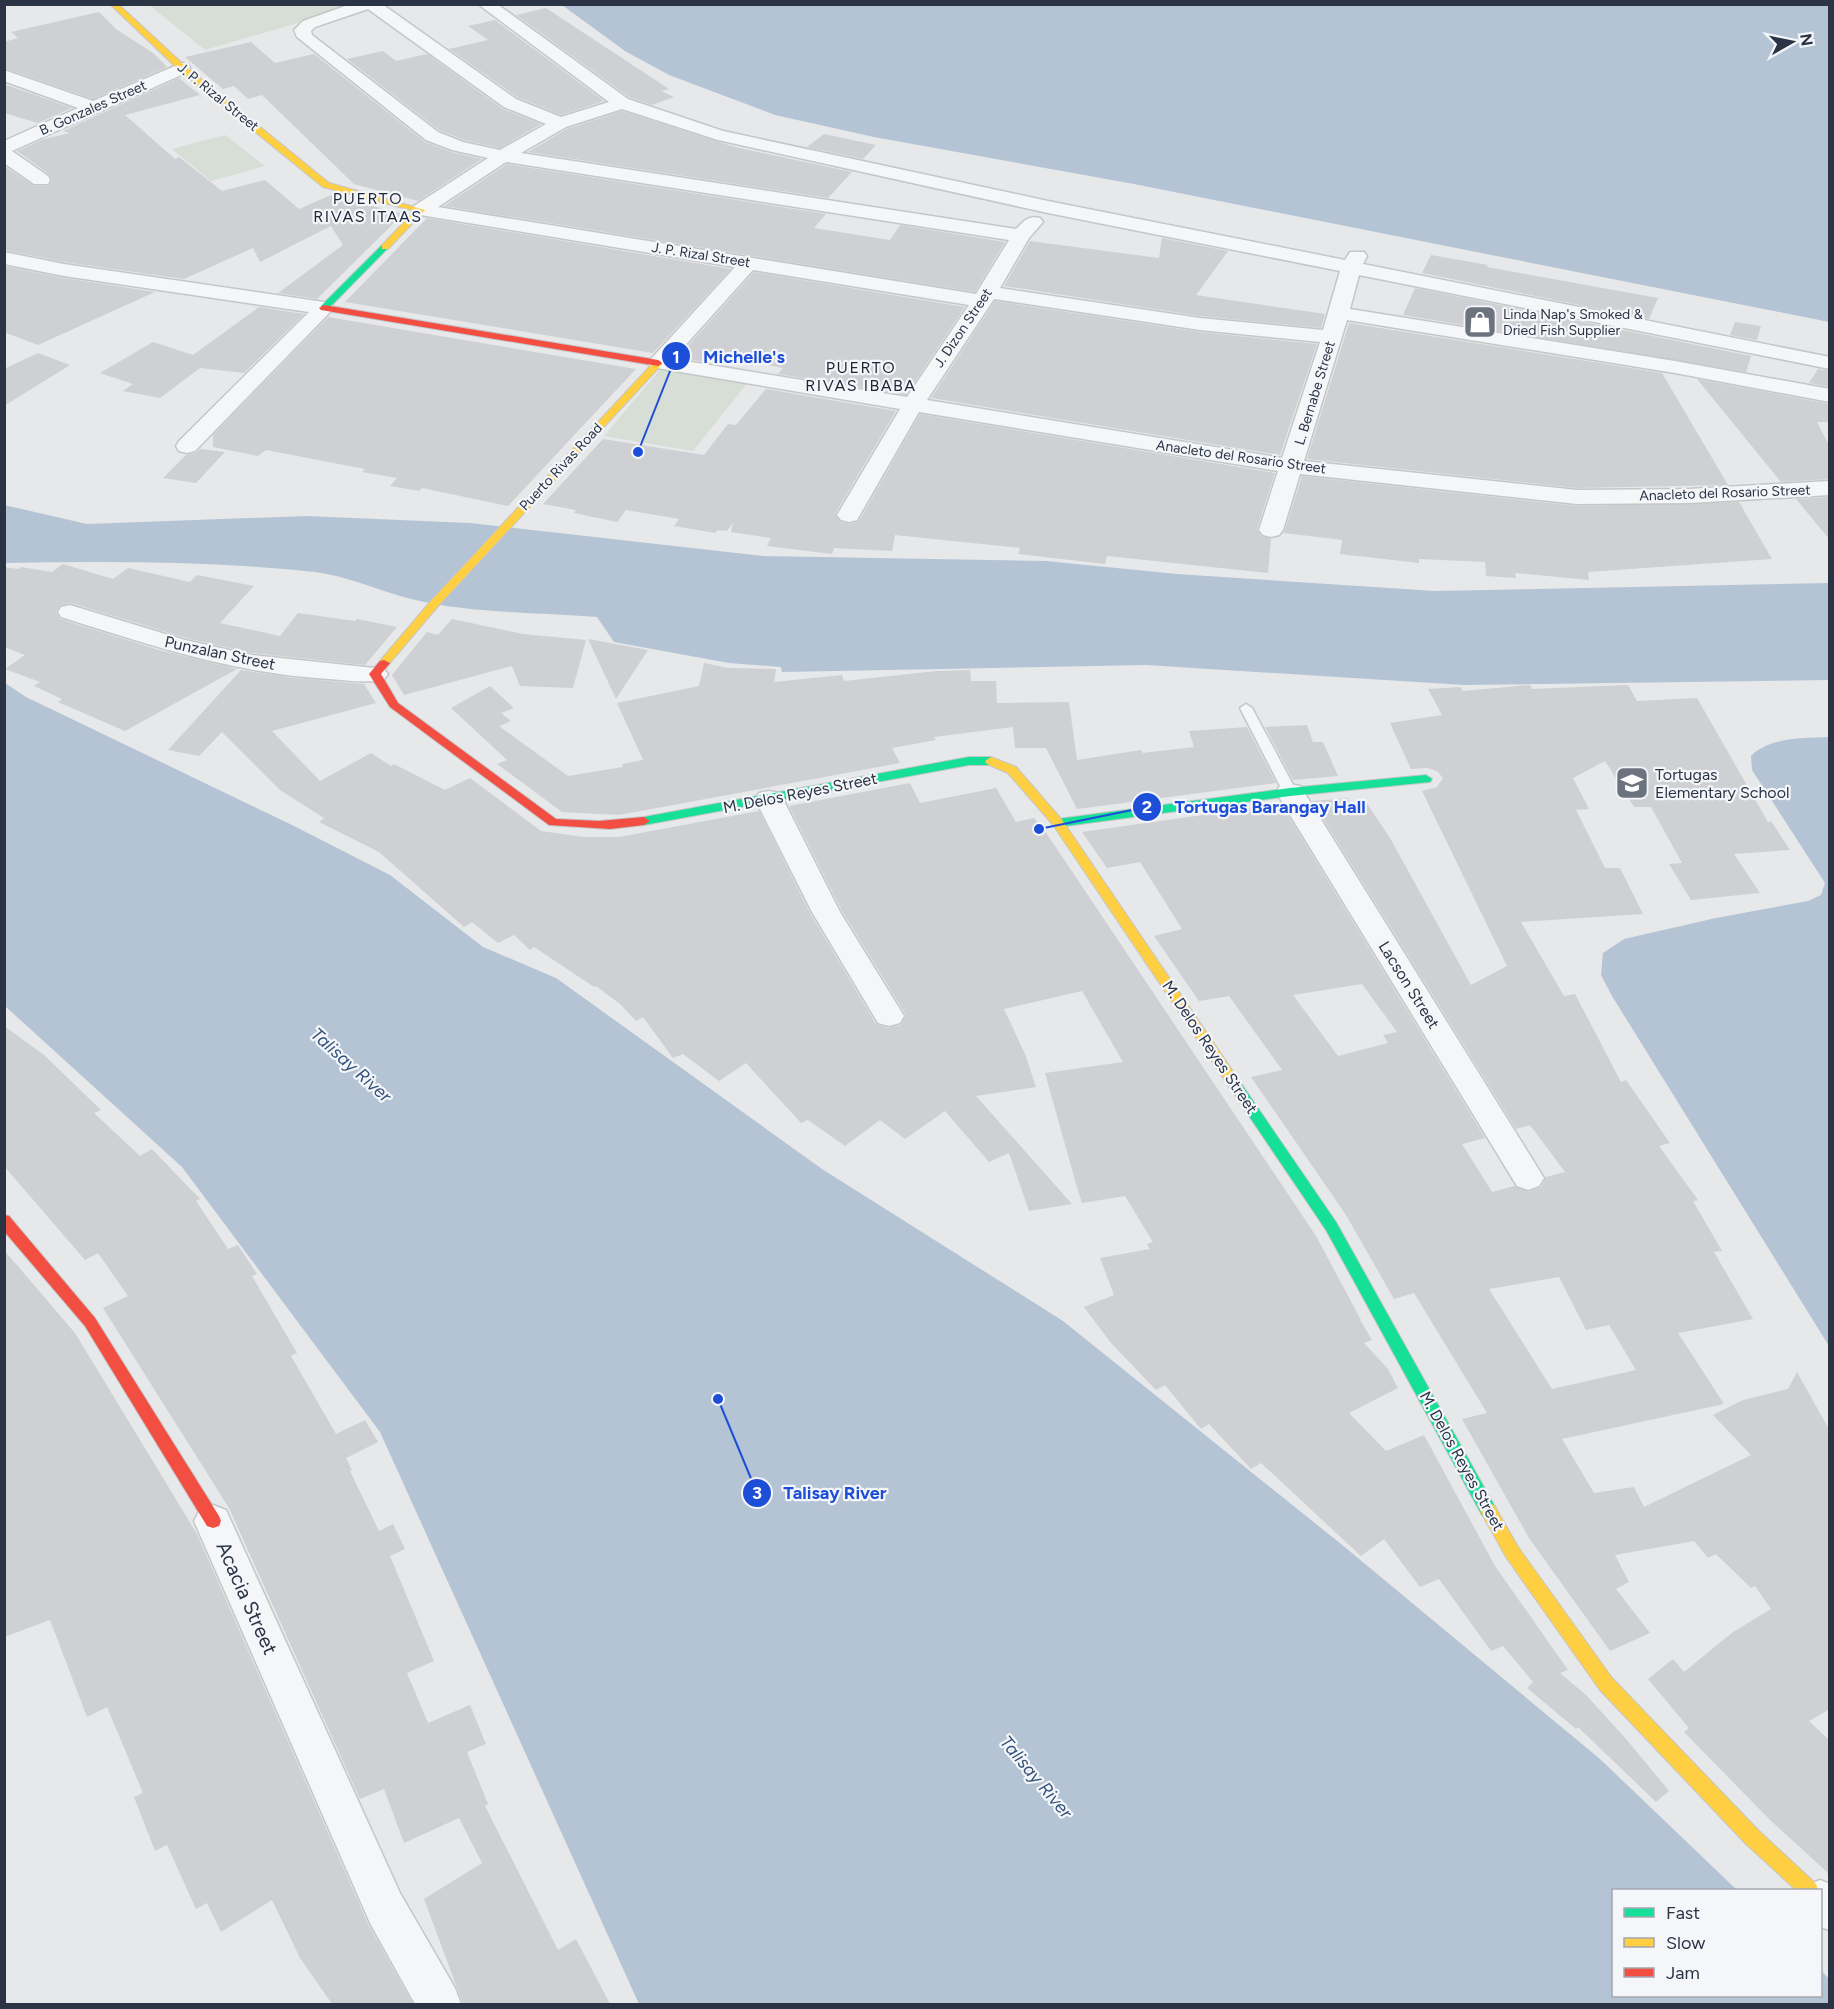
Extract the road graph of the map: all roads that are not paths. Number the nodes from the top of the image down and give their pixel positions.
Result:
1 (113, 4) edge
2 (369, 4) edge
3 (486, 4) edge
4 (182, 68) junction
5 (9, 81) edge
6 (622, 103) junction
7 (92, 107) junction
8 (560, 123) junction
9 (4, 148) edge
10 (4, 154) edge
11 (503, 156) junction
12 (41, 180) dead end
13 (1048, 207) junction
14 (420, 210) junction
15 (1021, 236) junction
16 (4, 258) edge
17 (750, 262) junction
18 (1354, 262) junction
19 (984, 297) junction
20 (324, 308) junction
21 (1339, 313) junction
22 (1332, 337) junction
23 (658, 363) junction
24 (1830, 363) edge
25 (1830, 396) edge
26 (912, 406) junction
27 (187, 446) dead end
28 (1292, 466) junction
29 (1830, 488) edge
30 (849, 515) dead end
31 (1271, 530) dead end
32 (69, 612) dead end
33 (375, 674) junction
34 (1246, 708) dead end
35 (1426, 779) dead end
36 (1290, 792) junction
37 (769, 799) junction
38 (1058, 823) junction
39 (889, 1016) dead end
40 (1528, 1178) dead end
41 (4, 1221) edge
42 (213, 1521) joint
43 (1808, 1889) edge
44 (439, 2004) edge

1 - 4 street, J. P. Rizal Street
2 - 8 street
2 - 11 street
3 - 6 street
4 - 7 street, B. Gonzales Street
4 - 14 street, J. P. Rizal Street
5 - 7 street
6 - 8 street
6 - 13 street
7 - 9 street, B. Gonzales Street
8 - 11 street
10 - 12 street
11 - 14 street
11 - 15 street
13 - 15 street, J. Dizon Street
13 - 18 street
14 - 17 street, J. P. Rizal Street
14 - 20 street
15 - 19 street, J. Dizon Street
16 - 20 street
17 - 19 street, J. P. Rizal Street
17 - 23 street, Puerto Rivas Road
18 - 21 street, L. Bernabe Street
18 - 24 street
19 - 22 street, J. P. Rizal Street
19 - 26 street, J. Dizon Street
20 - 23 street
20 - 27 street
21 - 22 street, L. Bernabe Street
21 - 25 street
22 - 28 street, L. Bernabe Street
23 - 26 street, Anacleto del Rosario Street
23 - 33 street, Puerto Rivas Road
26 - 28 street, Anacleto del Rosario Street
26 - 30 street, J. Dizon Street
28 - 29 street, Anacleto del Rosario Street
28 - 31 street, L. Bernabe Street
32 - 33 street, Punzalan Street
33 - 37 street, M. Delos Reyes Street
34 - 36 lane
35 - 36 street
36 - 38 street
36 - 40 street, Lacson Street
37 - 38 street, M. Delos Reyes Street
37 - 39 street
38 - 43 street, M. Delos Reyes Street
41 - 42 street, Acacia Street
42 - 44 street, Acacia Street

